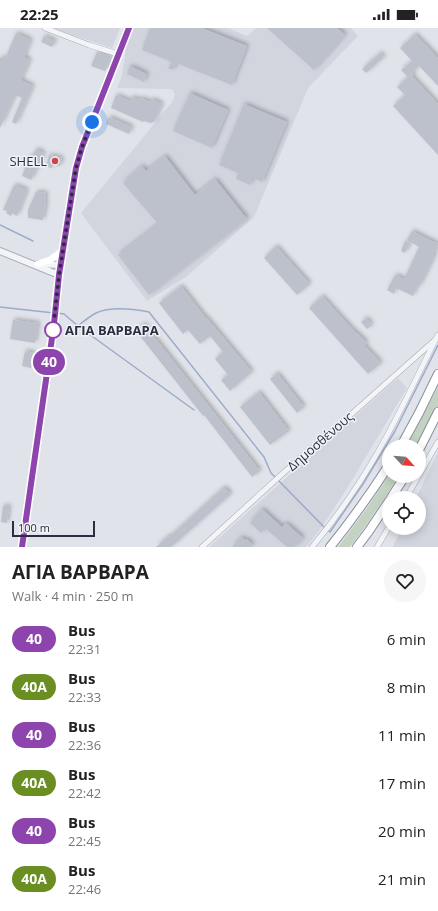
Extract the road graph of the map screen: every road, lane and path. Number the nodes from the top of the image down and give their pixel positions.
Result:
1 (45, 28) edge
2 (129, 28) edge
3 (118, 54) junction
4 (64, 250) junction
5 (0, 251) edge
6 (35, 264) junction
7 (61, 265) junction
8 (59, 275) junction
9 (438, 334) edge
10 (435, 340) junction
11 (438, 374) edge
12 (438, 412) edge
13 (405, 439) edge
14 (424, 439) edge
15 (438, 442) edge
16 (382, 475) edge
17 (410, 491) edge
18 (382, 511) edge
19 (384, 535) edge
20 (22, 547) edge
21 (202, 547) edge
22 (312, 547) edge
23 (330, 547) edge
24 (356, 547) edge
25 (377, 547) edge

1 - 3 street
2 - 3 main road
3 - 4 main road
4 - 6 main road
4 - 7 main road
5 - 6 street
6 - 7 street
6 - 8 street
7 - 8 main road
8 - 20 main road
9 - 10 street, Δημοσθένους
10 - 21 street, Δημοσθένους
10 - 22 street
11 - 13 highway
12 - 14 highway
15 - 17 street
16 - 23 highway
18 - 24 highway
19 - 25 street

